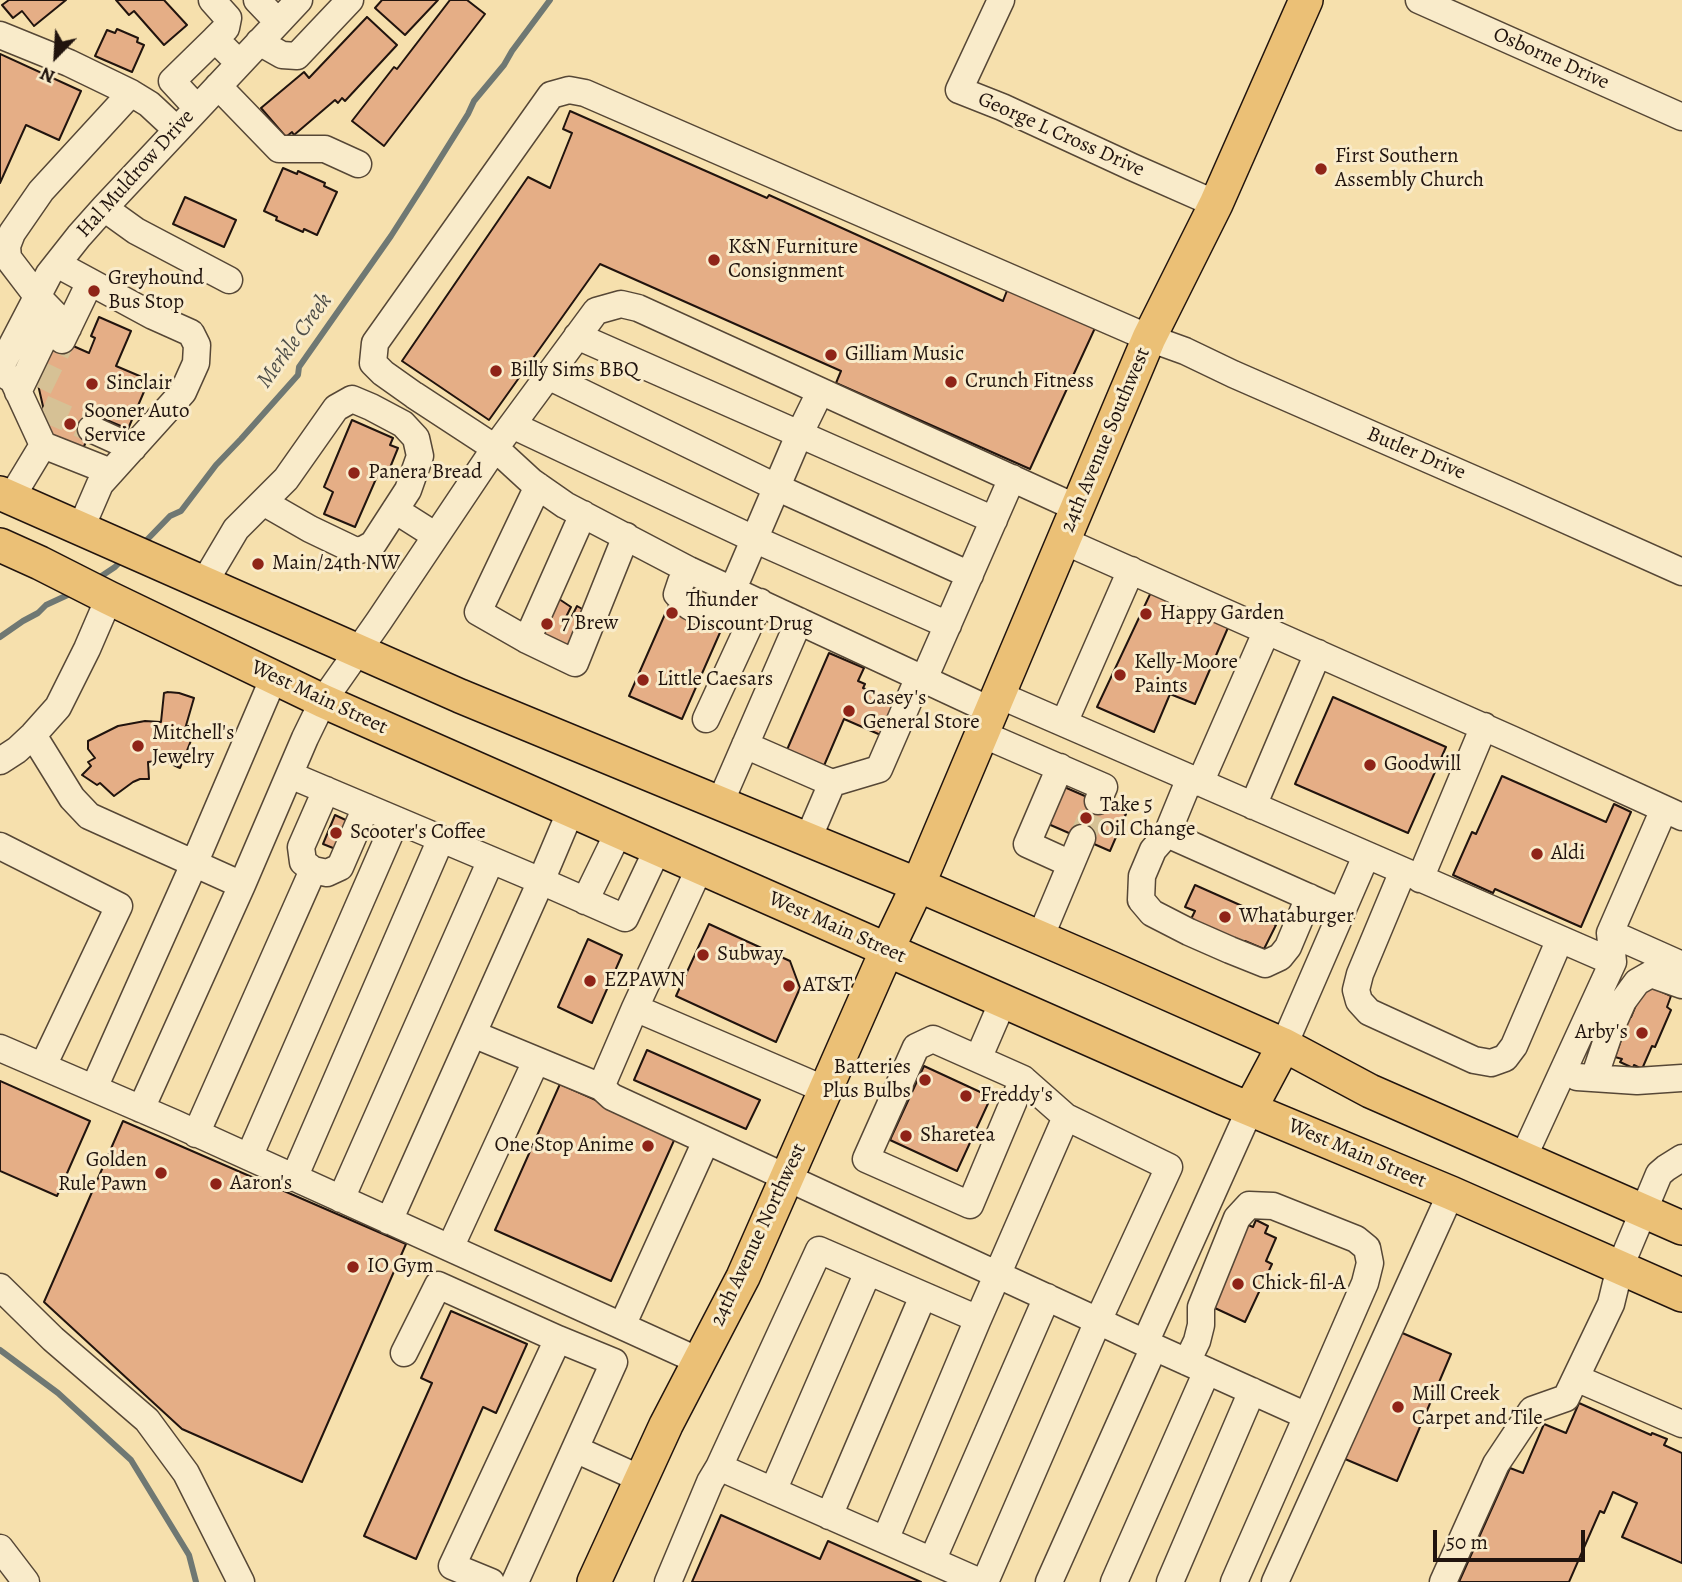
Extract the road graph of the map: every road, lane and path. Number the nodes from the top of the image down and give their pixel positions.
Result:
1 (212, 0) edge
2 (257, 0) edge
3 (299, 0) edge
4 (350, 0) edge
5 (1002, 0) edge
6 (1306, 0) edge
7 (1419, 0) edge
8 (278, 22) junction
9 (0, 35) edge
10 (215, 39) junction
11 (258, 42) junction
12 (239, 63) junction
13 (172, 81) junction
14 (218, 86) junction
15 (140, 99) junction
16 (197, 108) junction
17 (1682, 117) edge
18 (177, 130) junction
19 (358, 163) dead end
20 (1216, 204) junction
21 (104, 208) junction
22 (57, 264) junction
23 (229, 280) dead end
24 (90, 282) junction
25 (55, 320) junction
26 (577, 336) junction
27 (1149, 338) junction
28 (0, 370) edge
29 (548, 376) junction
30 (820, 392) junction
31 (32, 400) junction
32 (512, 425) junction
33 (91, 429) tunnel mouth
34 (799, 435) junction
35 (43, 445) junction
36 (133, 448) junction
37 (495, 448) junction
38 (111, 472) junction
39 (1012, 478) junction
40 (538, 486) junction
41 (776, 487) junction
42 (6, 495) edge
43 (263, 502) junction
44 (1077, 508) junction
45 (395, 510) junction
46 (583, 514) junction
47 (994, 520) junction
48 (81, 528) junction
49 (436, 536) junction
50 (626, 536) junction
51 (754, 539) junction
52 (1063, 541) junction
53 (0, 545) edge
54 (1131, 570) junction
55 (1682, 572) edge
56 (970, 575) junction
57 (204, 583) junction
58 (733, 589) junction
59 (104, 595) junction
60 (760, 602) junction
61 (799, 621) junction
62 (948, 625) junction
63 (1266, 631) junction
64 (527, 640) junction
65 (359, 651) junction
66 (1318, 653) junction
67 (274, 677) junction
68 (921, 678) junction
69 (323, 701) junction
70 (991, 713) junction
71 (706, 719) dead end
72 (1064, 723) junction
73 (1484, 726) junction
74 (33, 735) junction
75 (746, 745) junction
76 (0, 761) edge
77 (1060, 767) junction
78 (290, 775) junction
79 (1195, 780) junction
80 (832, 783) junction
81 (326, 790) junction
82 (1098, 801) dead end
83 (720, 803) junction
84 (1253, 806) junction
85 (366, 807) junction
86 (571, 810) junction
87 (1673, 813) edge
88 (396, 820) junction
89 (619, 831) junction
90 (1167, 834) junction
91 (1082, 838) tunnel mouth
92 (441, 839) junction
93 (808, 839) junction
94 (0, 846) edge
95 (658, 848) junction
96 (1366, 856) junction
97 (491, 860) junction
98 (194, 864) junction
99 (1071, 864) junction
100 (700, 867) junction
101 (313, 870) junction
102 (1411, 875) junction
103 (541, 881) junction
104 (242, 885) junction
105 (918, 885) junction
106 (1309, 897) junction
107 (585, 901) junction
108 (1342, 912) junction
109 (1610, 933) junction
110 (1040, 938) junction
111 (1560, 939) junction
112 (887, 950) junction
113 (1612, 962) junction
114 (1682, 965) edge
115 (1682, 985) edge
116 (1003, 1001) junction
117 (635, 1008) junction
118 (472, 1034) junction
119 (1284, 1045) junction
120 (0, 1048) edge
121 (978, 1059) junction
122 (536, 1060) junction
123 (43, 1066) junction
124 (1561, 1076) junction
125 (1681, 1077) edge
126 (1594, 1078) junction
127 (1023, 1079) junction
128 (601, 1087) junction
129 (94, 1088) junction
130 (825, 1090) junction
131 (141, 1109) junction
132 (1250, 1109) junction
133 (1066, 1117) junction
134 (196, 1133) junction
135 (706, 1141) junction
136 (249, 1157) junction
137 (1523, 1158) junction
138 (1682, 1158) edge
139 (294, 1178) junction
140 (786, 1178) junction
141 (1451, 1193) junction
142 (341, 1199) junction
143 (1644, 1211) junction
144 (389, 1221) junction
145 (1682, 1228) edge
146 (450, 1248) junction
147 (1620, 1267) junction
148 (868, 1272) junction
149 (998, 1274) junction
150 (0, 1287) edge
151 (1682, 1295) edge
152 (923, 1296) junction
153 (1047, 1297) junction
154 (978, 1319) junction
155 (1098, 1321) junction
156 (622, 1326) junction
157 (558, 1339) junction
158 (1149, 1345) junction
159 (404, 1353) dead end
160 (699, 1361) junction
161 (1197, 1366) junction
162 (1576, 1378) junction
163 (1252, 1391) junction
164 (1310, 1409) junction
165 (1682, 1424) edge
166 (575, 1449) junction
167 (719, 1467) junction
168 (641, 1479) junction
169 (773, 1491) junction
170 (829, 1516) junction
171 (1257, 1530) junction
172 (886, 1541) junction
173 (1291, 1545) junction
174 (0, 1548) edge
175 (932, 1561) junction
176 (26, 1582) edge
177 (241, 1582) edge
178 (491, 1582) edge
179 (515, 1582) edge
180 (594, 1582) edge
181 (668, 1582) edge
182 (979, 1582) edge
183 (985, 1582) edge
184 (1049, 1582) edge
185 (1114, 1582) edge
186 (1170, 1582) edge
187 (1234, 1582) edge
188 (1275, 1582) edge
189 (1443, 1582) edge

1 - 10 street
2 - 8 street
3 - 8 street, Hal Muldrow Drive
4 - 11 street
5 - 20 street, George L Cross Drive
6 - 20 main road, 24th Avenue Southwest
7 - 17 street, Osborne Drive
8 - 11 street, Hal Muldrow Drive
9 - 15 street
10 - 12 street
10 - 13 street
11 - 12 street, Hal Muldrow Drive
12 - 14 street, Hal Muldrow Drive
13 - 15 street
13 - 16 street
14 - 16 street, Hal Muldrow Drive
14 - 19 street
15 - 18 street
15 - 25 street
16 - 18 street, Hal Muldrow Drive
18 - 21 street, Hal Muldrow Drive
20 - 27 main road, 24th Avenue Southwest
21 - 22 street, Hal Muldrow Drive
21 - 23 street
22 - 24 street
22 - 25 street, Hal Muldrow Drive
24 - 25 street
24 - 36 street
25 - 28 street, Hal Muldrow Drive
25 - 31 street
26 - 29 street
26 - 30 street
26 - 34 street
27 - 37 street, Butler Drive
27 - 44 main road, 24th Avenue Southwest
27 - 55 street, Butler Drive
28 - 31 street
29 - 32 street
29 - 41 street
30 - 34 street
30 - 39 street
31 - 35 street
32 - 37 street
32 - 51 street
33 - 36 street
34 - 41 street
34 - 47 street
35 - 38 street
35 - 42 street
36 - 38 street
37 - 40 street
37 - 49 street
38 - 48 street
39 - 44 street
39 - 47 street
40 - 46 street
40 - 64 street
41 - 51 street
41 - 56 street
42 - 48 main road
43 - 45 street
43 - 45 street
43 - 57 street
44 - 52 main road, 24th Avenue Southwest
45 - 49 street
46 - 50 street
46 - 64 street
47 - 56 street
48 - 57 main road
49 - 65 street
50 - 58 street
50 - 64 street
51 - 58 street
51 - 62 street
52 - 54 street
52 - 70 main road, 24th Avenue Southwest
53 - 59 main road, West Main Street
54 - 63 street
54 - 72 street
56 - 62 street
57 - 65 main road
58 - 60 street
59 - 67 main road, West Main Street
59 - 74 street
60 - 61 street
60 - 71 street
61 - 68 street
61 - 75 street
62 - 68 street
63 - 66 street
63 - 79 street
65 - 69 street
65 - 83 main road
66 - 73 street
66 - 84 street
67 - 69 main road, West Main Street
67 - 98 street
68 - 70 street
68 - 80 street
69 - 78 street
69 - 86 main road, West Main Street
70 - 72 street
70 - 77 street
70 - 105 main road, 24th Avenue Southwest
72 - 79 street
73 - 87 street
73 - 102 street
74 - 76 street
74 - 98 street
75 - 80 street
75 - 83 street
77 - 82 street
77 - 99 street
78 - 81 street
78 - 104 street
79 - 84 street
79 - 90 street
80 - 93 street
81 - 85 street
81 - 101 street
83 - 93 main road
84 - 96 street
85 - 88 street
85 - 101 street
86 - 89 main road, West Main Street
86 - 103 street
87 - 109 street
88 - 92 street
88 - 136 street
89 - 95 main road, West Main Street
89 - 107 street
90 - 106 street
90 - 106 street
91 - 99 street
92 - 97 street
92 - 139 street
93 - 105 main road
94 - 123 street
95 - 100 main road, West Main Street
95 - 107 street
96 - 102 street
96 - 108 street
97 - 103 street
97 - 142 street
98 - 104 street
98 - 129 street
99 - 110 street
100 - 112 main road, West Main Street
100 - 117 street
101 - 134 street
102 - 111 street
102 - 111 street
103 - 107 street
103 - 118 street
104 - 131 street
105 - 110 main road
105 - 112 main road, 24th Avenue Northwest
106 - 108 street
108 - 119 street
109 - 113 street
109 - 114 street
110 - 119 main road
111 - 113 street
112 - 116 main road, West Main Street
112 - 130 main road, 24th Avenue Northwest
113 - 124 street
115 - 126 street
116 - 121 street
116 - 132 main road, West Main Street
117 - 128 street
117 - 130 street
118 - 122 street
118 - 144 street
119 - 132 main road
119 - 137 main road
120 - 123 street
121 - 127 street
121 - 127 street
122 - 128 street
122 - 146 street
123 - 129 street
124 - 126 street
124 - 137 street
125 - 126 street
127 - 133 street
128 - 135 street
129 - 131 street
130 - 140 main road, 24th Avenue Northwest
131 - 134 street
132 - 141 main road, West Main Street
132 - 158 street
133 - 149 street
133 - 155 street
134 - 136 street
135 - 140 street
135 - 156 street
136 - 139 street
137 - 143 main road
138 - 143 street
139 - 142 street
140 - 149 street
140 - 160 main road, 24th Avenue Northwest
141 - 147 main road, West Main Street
141 - 173 street
142 - 144 street
143 - 145 main road
143 - 147 street
144 - 146 street
146 - 156 street
147 - 151 main road, West Main Street
147 - 162 street
148 - 152 street
148 - 167 street
148 - 169 street
149 - 153 street
149 - 154 street
150 - 177 street
152 - 154 street
152 - 170 street
153 - 155 street
153 - 175 street
154 - 172 street
155 - 158 street
155 - 183 street
156 - 160 street
157 - 159 street
157 - 166 street
157 - 178 street
158 - 161 street
158 - 184 street
160 - 168 main road, 24th Avenue Northwest
161 - 163 street
161 - 164 street
161 - 185 street
162 - 165 street
162 - 189 street
163 - 164 street
163 - 186 street
164 - 171 street
166 - 168 street
166 - 179 street
167 - 169 street
167 - 181 street
168 - 180 main road, 24th Avenue Northwest
169 - 170 street
170 - 172 street
171 - 173 street
171 - 187 street
172 - 175 street
173 - 188 street
174 - 176 street
175 - 182 street

